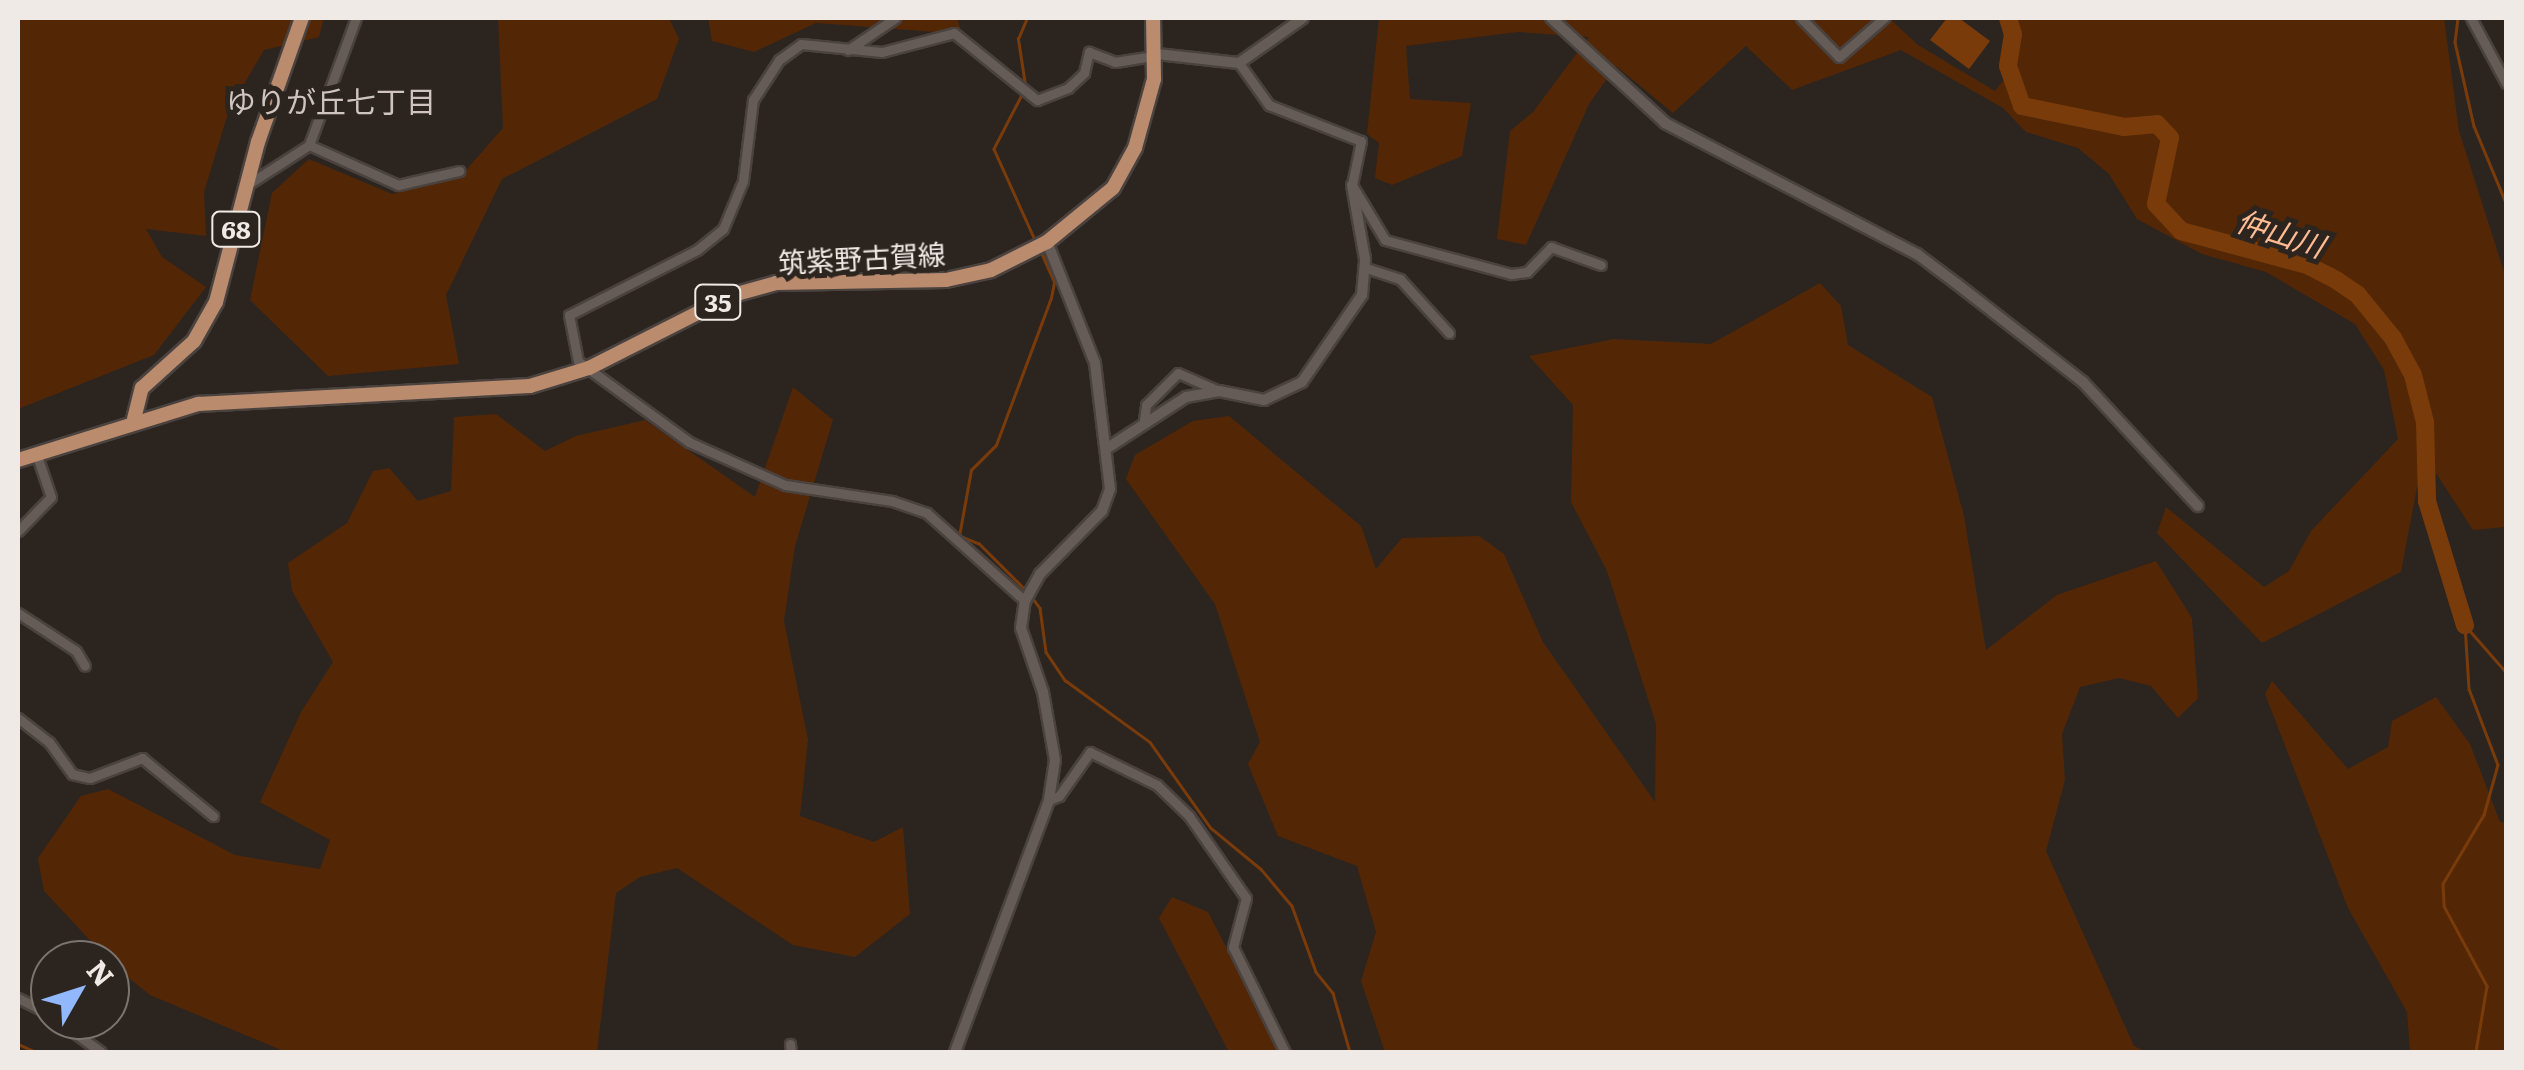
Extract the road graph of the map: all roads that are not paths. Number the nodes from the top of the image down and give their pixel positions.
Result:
1 (302, 18) edge
2 (356, 18) edge
3 (895, 18) edge
4 (1153, 18) edge
5 (1303, 18) edge
6 (1551, 18) edge
7 (1802, 18) edge
8 (1884, 18) edge
9 (2471, 18) edge
10 (848, 50) junction
11 (1157, 54) junction
12 (1240, 63) junction
13 (2506, 83) edge
14 (309, 145) junction
15 (459, 171) dead end
16 (247, 185) junction
17 (1352, 185) junction
18 (1048, 242) junction
19 (1601, 265) dead end
20 (1366, 268) junction
21 (1449, 333) dead end
22 (590, 368) junction
23 (1220, 392) junction
24 (134, 418) junction
25 (1144, 420) junction
26 (1109, 446) junction
27 (36, 453) junction
28 (18, 460) edge
29 (2198, 506) dead end
30 (18, 531) edge
31 (1025, 600) junction
32 (18, 612) edge
33 (86, 666) dead end
34 (18, 718) edge
35 (1049, 800) junction
36 (213, 816) dead end
37 (954, 1052) edge
38 (1286, 1052) edge

1 - 16 main road, 68
2 - 14 street
3 - 10 street
4 - 11 main road, 筑紫野古賀線 / 35
5 - 12 street
6 - 29 street
7 - 8 street
9 - 13 street
10 - 11 street
10 - 22 street
11 - 12 street
11 - 18 main road, 筑紫野古賀線 / 35
12 - 17 street
14 - 15 street
14 - 16 street
16 - 24 main road, 68
17 - 19 street
17 - 20 street
18 - 22 main road, 筑紫野古賀線 / 35
18 - 26 street
20 - 21 street
20 - 23 street
22 - 24 main road, 筑紫野古賀線 / 35
22 - 31 street
23 - 25 street
23 - 25 street
24 - 27 main road, 筑紫野古賀線 / 35
25 - 26 street
26 - 31 street
27 - 28 main road, 筑紫野古賀線 / 35
27 - 30 street
31 - 35 street
32 - 33 street
34 - 36 street
35 - 37 street
35 - 38 street

